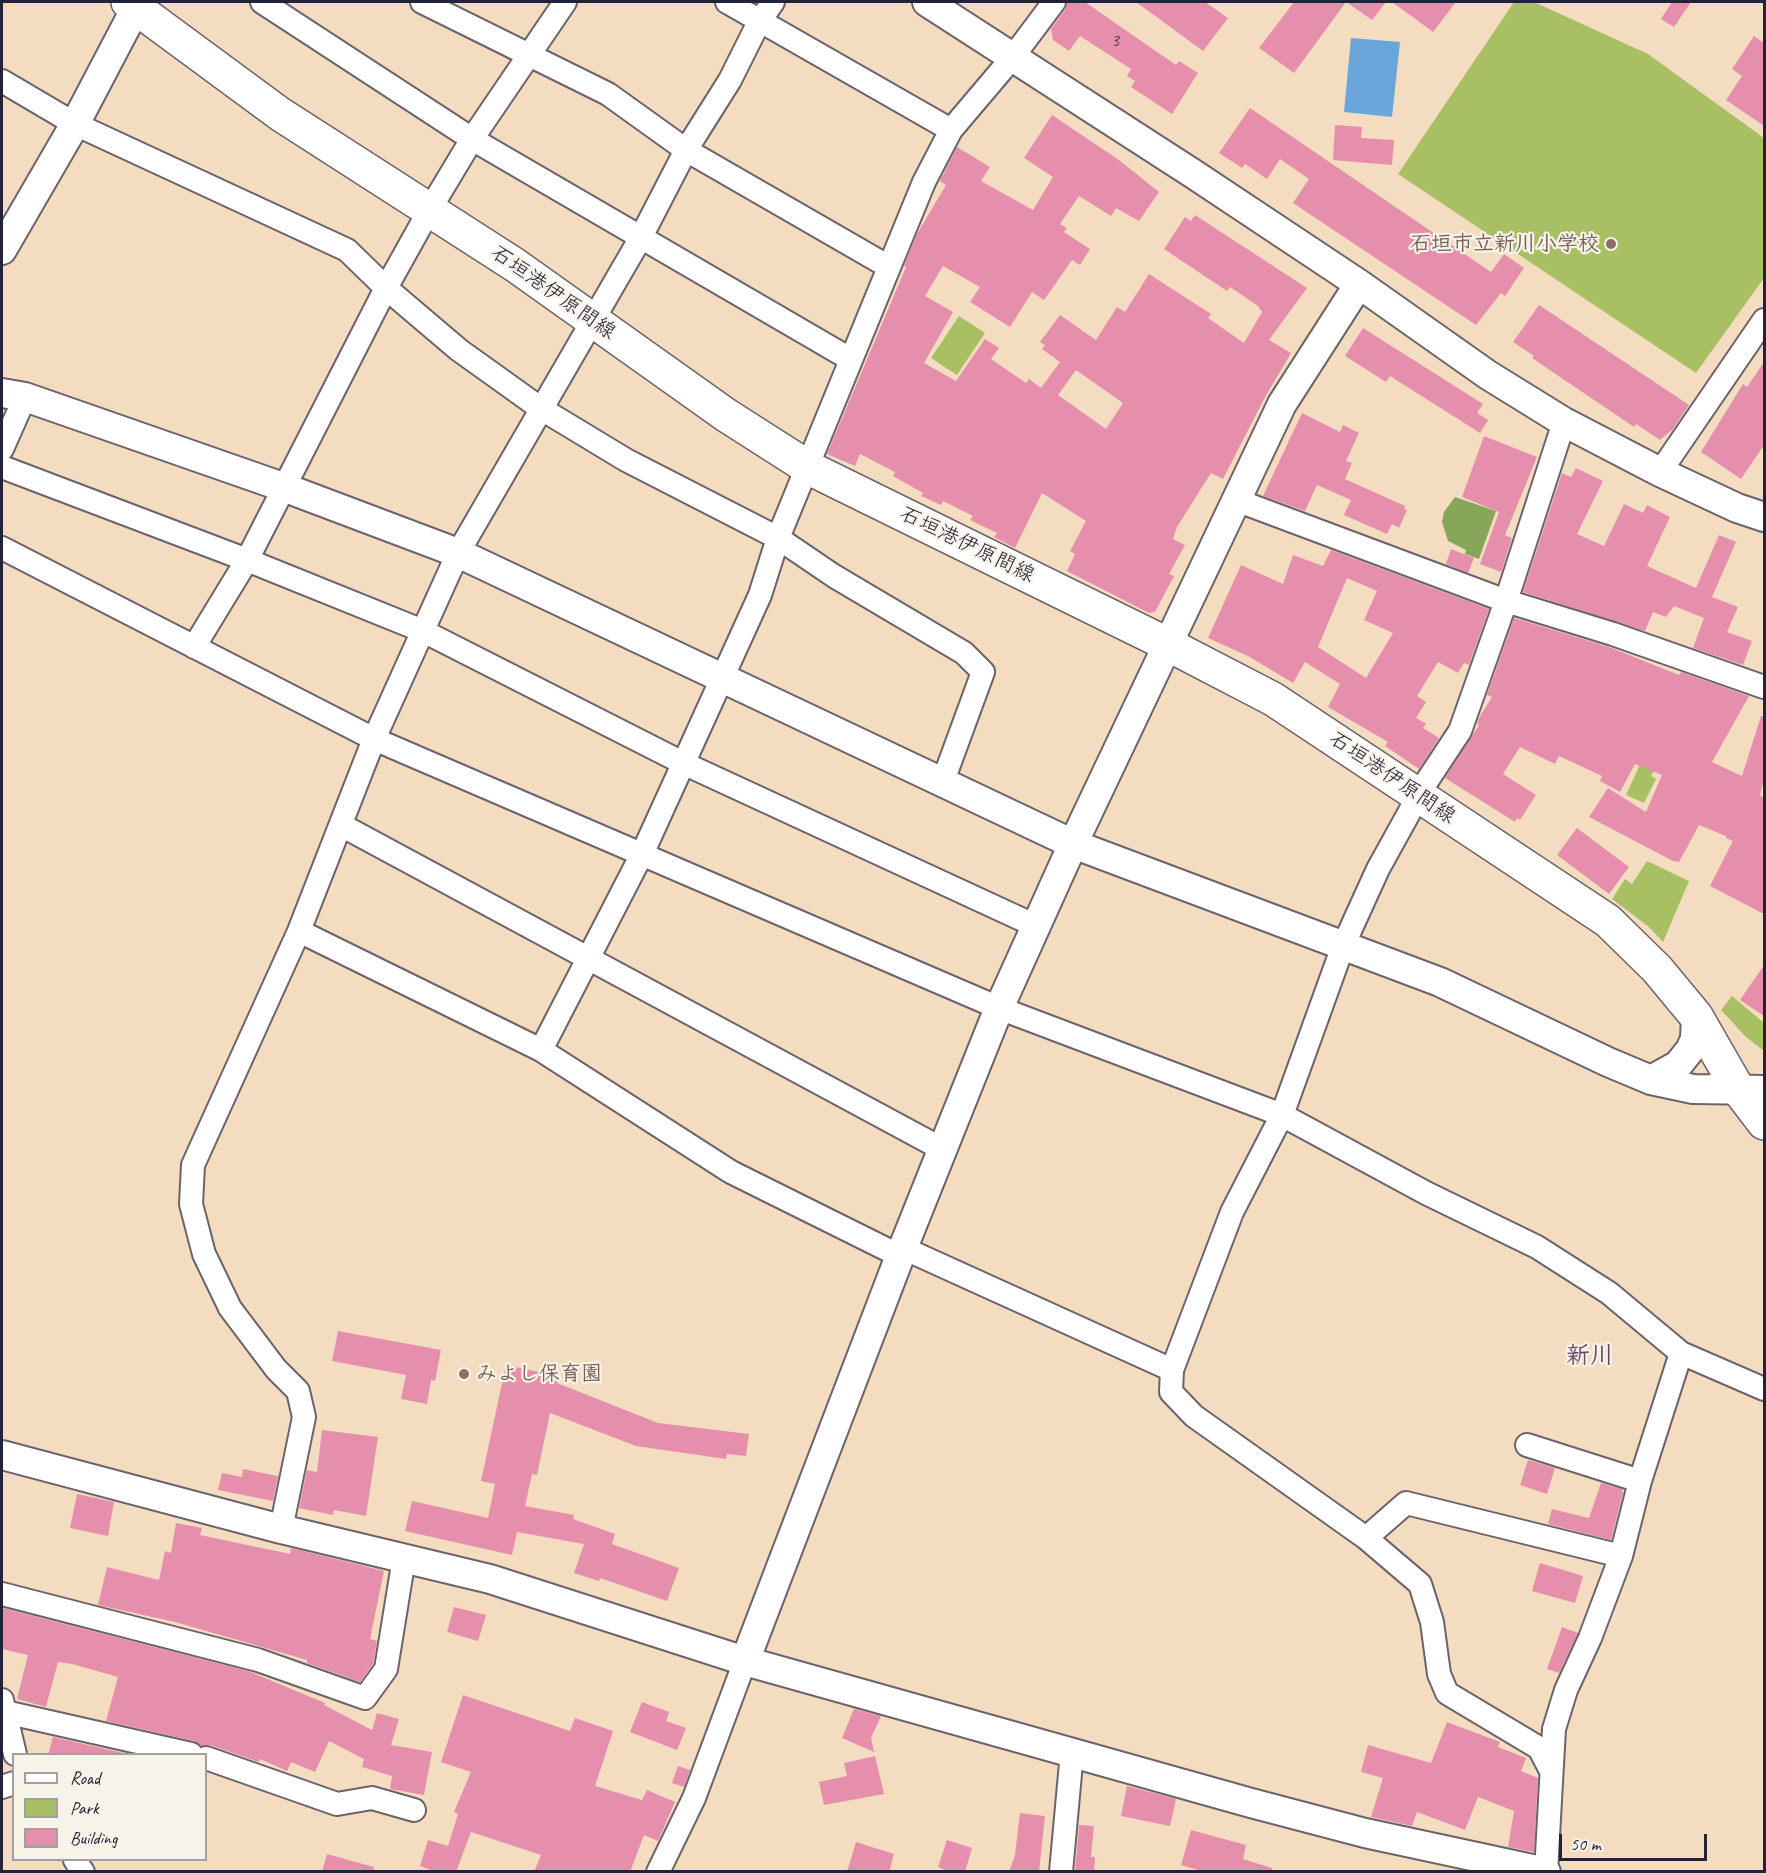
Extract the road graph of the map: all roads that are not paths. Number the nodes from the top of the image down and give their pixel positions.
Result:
1 (262, 2) edge
2 (422, 2) edge
3 (565, 2) edge
4 (727, 2) edge
5 (773, 2) edge
6 (927, 2) edge
7 (1054, 2) edge
8 (135, 4) edge
9 (759, 22) junction
10 (530, 53) junction
11 (1012, 58) junction
12 (2, 81) edge
13 (75, 124) junction
14 (951, 130) junction
15 (472, 139) junction
16 (686, 150) junction
17 (430, 209) junction
18 (10, 216) edge
19 (640, 239) junction
20 (2, 250) edge
21 (889, 267) junction
22 (1359, 284) junction
23 (386, 288) junction
24 (591, 319) junction
25 (1762, 329) edge
26 (850, 359) junction
27 (13, 395) edge
28 (540, 408) junction
29 (1564, 422) junction
30 (2, 449) edge
31 (2, 467) edge
32 (809, 468) junction
33 (1660, 472) junction
34 (283, 487) junction
35 (1236, 500) junction
36 (1764, 517) edge
37 (778, 538) junction
38 (2, 548) edge
39 (458, 553) junction
40 (247, 560) junction
41 (1506, 601) junction
42 (423, 631) junction
43 (1169, 645) junction
44 (194, 647) junction
45 (721, 678) junction
46 (1764, 687) edge
47 (374, 739) junction
48 (683, 763) junction
49 (943, 781) junction
50 (1419, 796) junction
51 (341, 825) junction
52 (1073, 844) junction
53 (643, 852) junction
54 (1036, 926) junction
55 (299, 931) junction
56 (1343, 946) junction
57 (588, 957) junction
58 (999, 1008) junction
59 (1696, 1016) junction
60 (541, 1050) junction
61 (1651, 1080) junction
62 (1751, 1089) edge
63 (1282, 1115) junction
64 (1764, 1124) edge
65 (942, 1149) junction
66 (901, 1252) junction
67 (1681, 1353) junction
68 (1172, 1370) junction
69 (1764, 1389) edge
70 (1527, 1445) dead end
71 (2, 1455) edge
72 (1640, 1481) junction
73 (281, 1529) junction
74 (1366, 1538) junction
75 (1621, 1556) junction
76 (404, 1558) junction
77 (2, 1594) edge
78 (745, 1662) junction
79 (3, 1706) edge
80 (1072, 1752) junction
81 (15, 1753) edge
82 (182, 1753) edge
83 (207, 1758) edge
84 (1551, 1771) junction
85 (414, 1810) dead end
86 (658, 1872) edge
87 (1061, 1872) edge
88 (1546, 1872) edge

1 - 15 street
2 - 10 street
3 - 10 street
4 - 9 street
5 - 9 street
6 - 11 street
7 - 11 street
8 - 13 street
8 - 17 main road, 石垣港伊原間線
9 - 14 street
9 - 16 street
10 - 15 street
10 - 16 street
11 - 14 street
11 - 22 street
12 - 13 street
13 - 18 street
13 - 23 street
14 - 21 street
15 - 17 street
15 - 19 street
16 - 19 street
16 - 21 street
17 - 23 street
17 - 24 main road, 石垣港伊原間線
18 - 20 street
19 - 24 street
19 - 26 street
21 - 26 street
22 - 29 street
22 - 35 street
23 - 28 street
23 - 34 street
24 - 28 street
24 - 32 main road, 石垣港伊原間線
25 - 33 street
26 - 32 street
27 - 30 street
27 - 34 street
28 - 37 street
28 - 39 street
29 - 33 street
29 - 41 street
31 - 40 street
32 - 37 street
32 - 43 main road, 石垣港伊原間線
33 - 36 street
34 - 39 street
34 - 40 street
35 - 41 street
35 - 43 street
37 - 45 street
37 - 49 street
38 - 44 street
39 - 42 street
39 - 45 street
40 - 42 street
40 - 44 street
41 - 46 street
41 - 50 street
42 - 47 street
42 - 48 street
43 - 50 main road, 石垣港伊原間線
43 - 52 street
44 - 47 street
45 - 48 street
45 - 49 street
47 - 51 street
47 - 53 street
48 - 53 street
48 - 54 street
49 - 52 street
50 - 56 street
50 - 59 main road, 石垣港伊原間線
51 - 55 street
51 - 57 street
52 - 54 street
52 - 56 street
53 - 57 street
53 - 58 street
54 - 58 street
55 - 60 street
55 - 73 street
56 - 61 street
56 - 63 street
57 - 60 street
57 - 65 street
58 - 63 street
58 - 65 street
59 - 61 street
59 - 62 main road, 石垣港伊原間線
60 - 66 street
61 - 62 street
62 - 64 main road, 石垣港伊原間線
63 - 67 street
63 - 68 street
65 - 66 street
66 - 68 street
66 - 78 street
67 - 69 street
67 - 72 street
68 - 74 street
70 - 72 street
71 - 73 street
72 - 75 street
73 - 76 street
74 - 75 street
74 - 84 street
75 - 84 street
76 - 77 street
76 - 78 street
78 - 80 street
78 - 86 street
79 - 81 street
79 - 82 street
80 - 87 street
80 - 88 street
83 - 85 street
84 - 88 street

